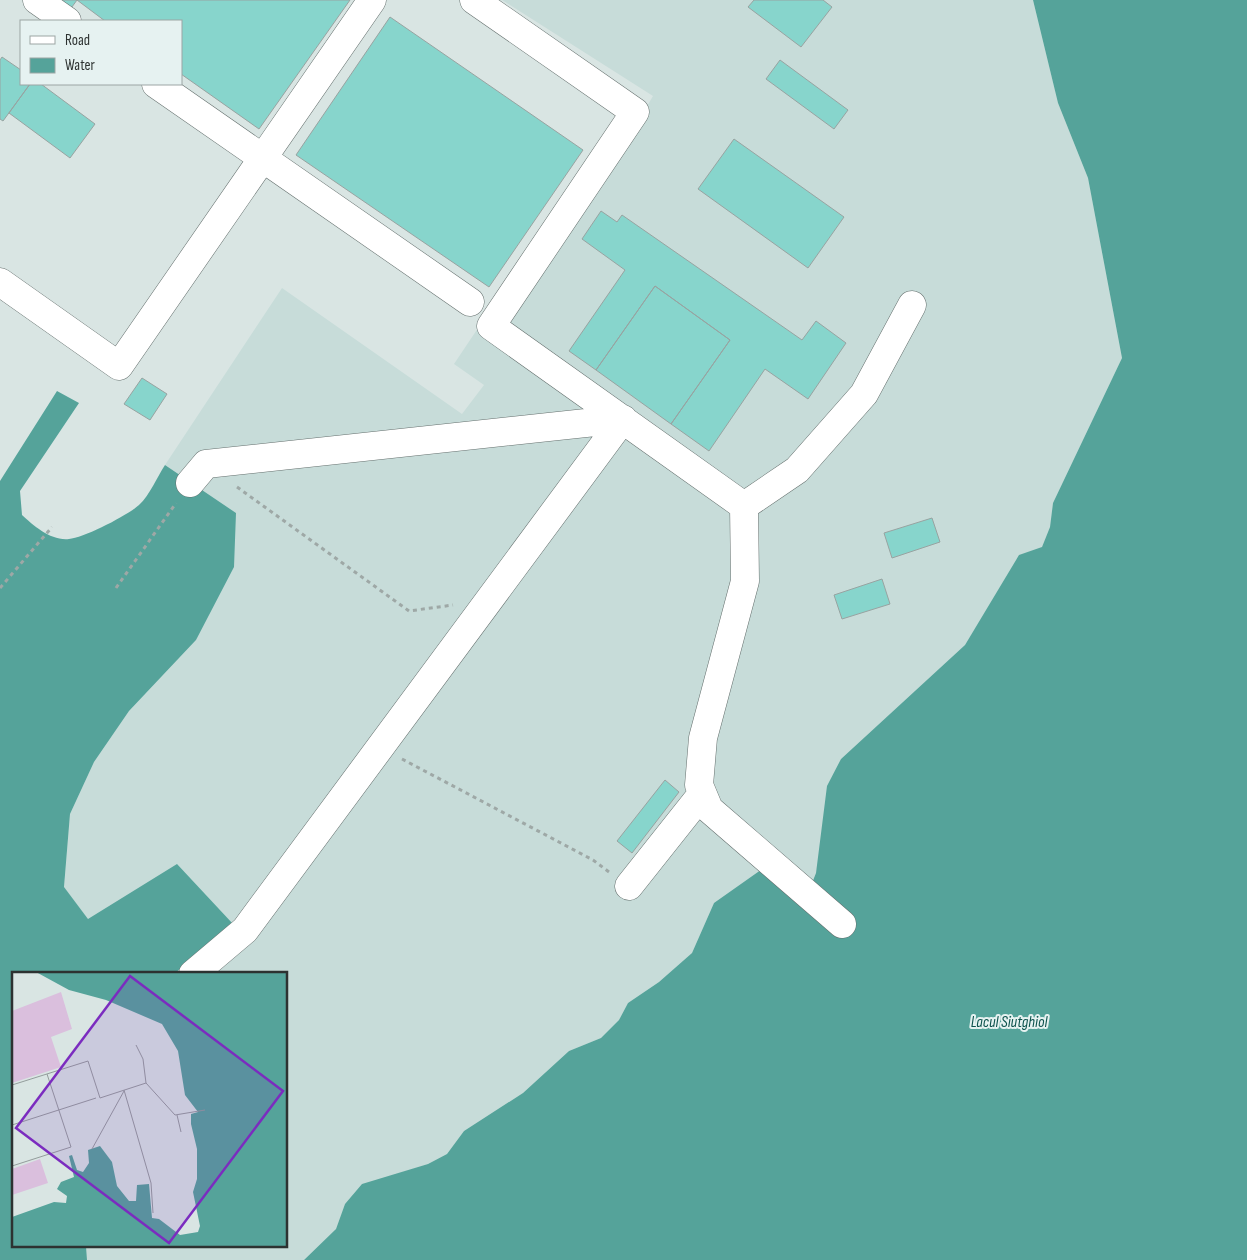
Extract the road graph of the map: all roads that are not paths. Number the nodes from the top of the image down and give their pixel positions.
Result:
1 (37, 0) edge
2 (372, 0) edge
3 (474, 0) edge
4 (66, 20) edge
5 (157, 85) edge
6 (263, 158) junction
7 (0, 282) edge
8 (470, 302) dead end
9 (912, 305) dead end
10 (623, 419) junction
11 (198, 473) road end
12 (744, 506) junction
13 (702, 794) junction
14 (629, 886) road end
15 (842, 924) dead end
16 (195, 972) edge

1 - 4 street
2 - 6 street
3 - 10 street
5 - 6 street
6 - 7 street
6 - 8 street
9 - 12 street
10 - 11 street
10 - 12 street
10 - 16 street
12 - 13 street
13 - 14 street
13 - 15 street

